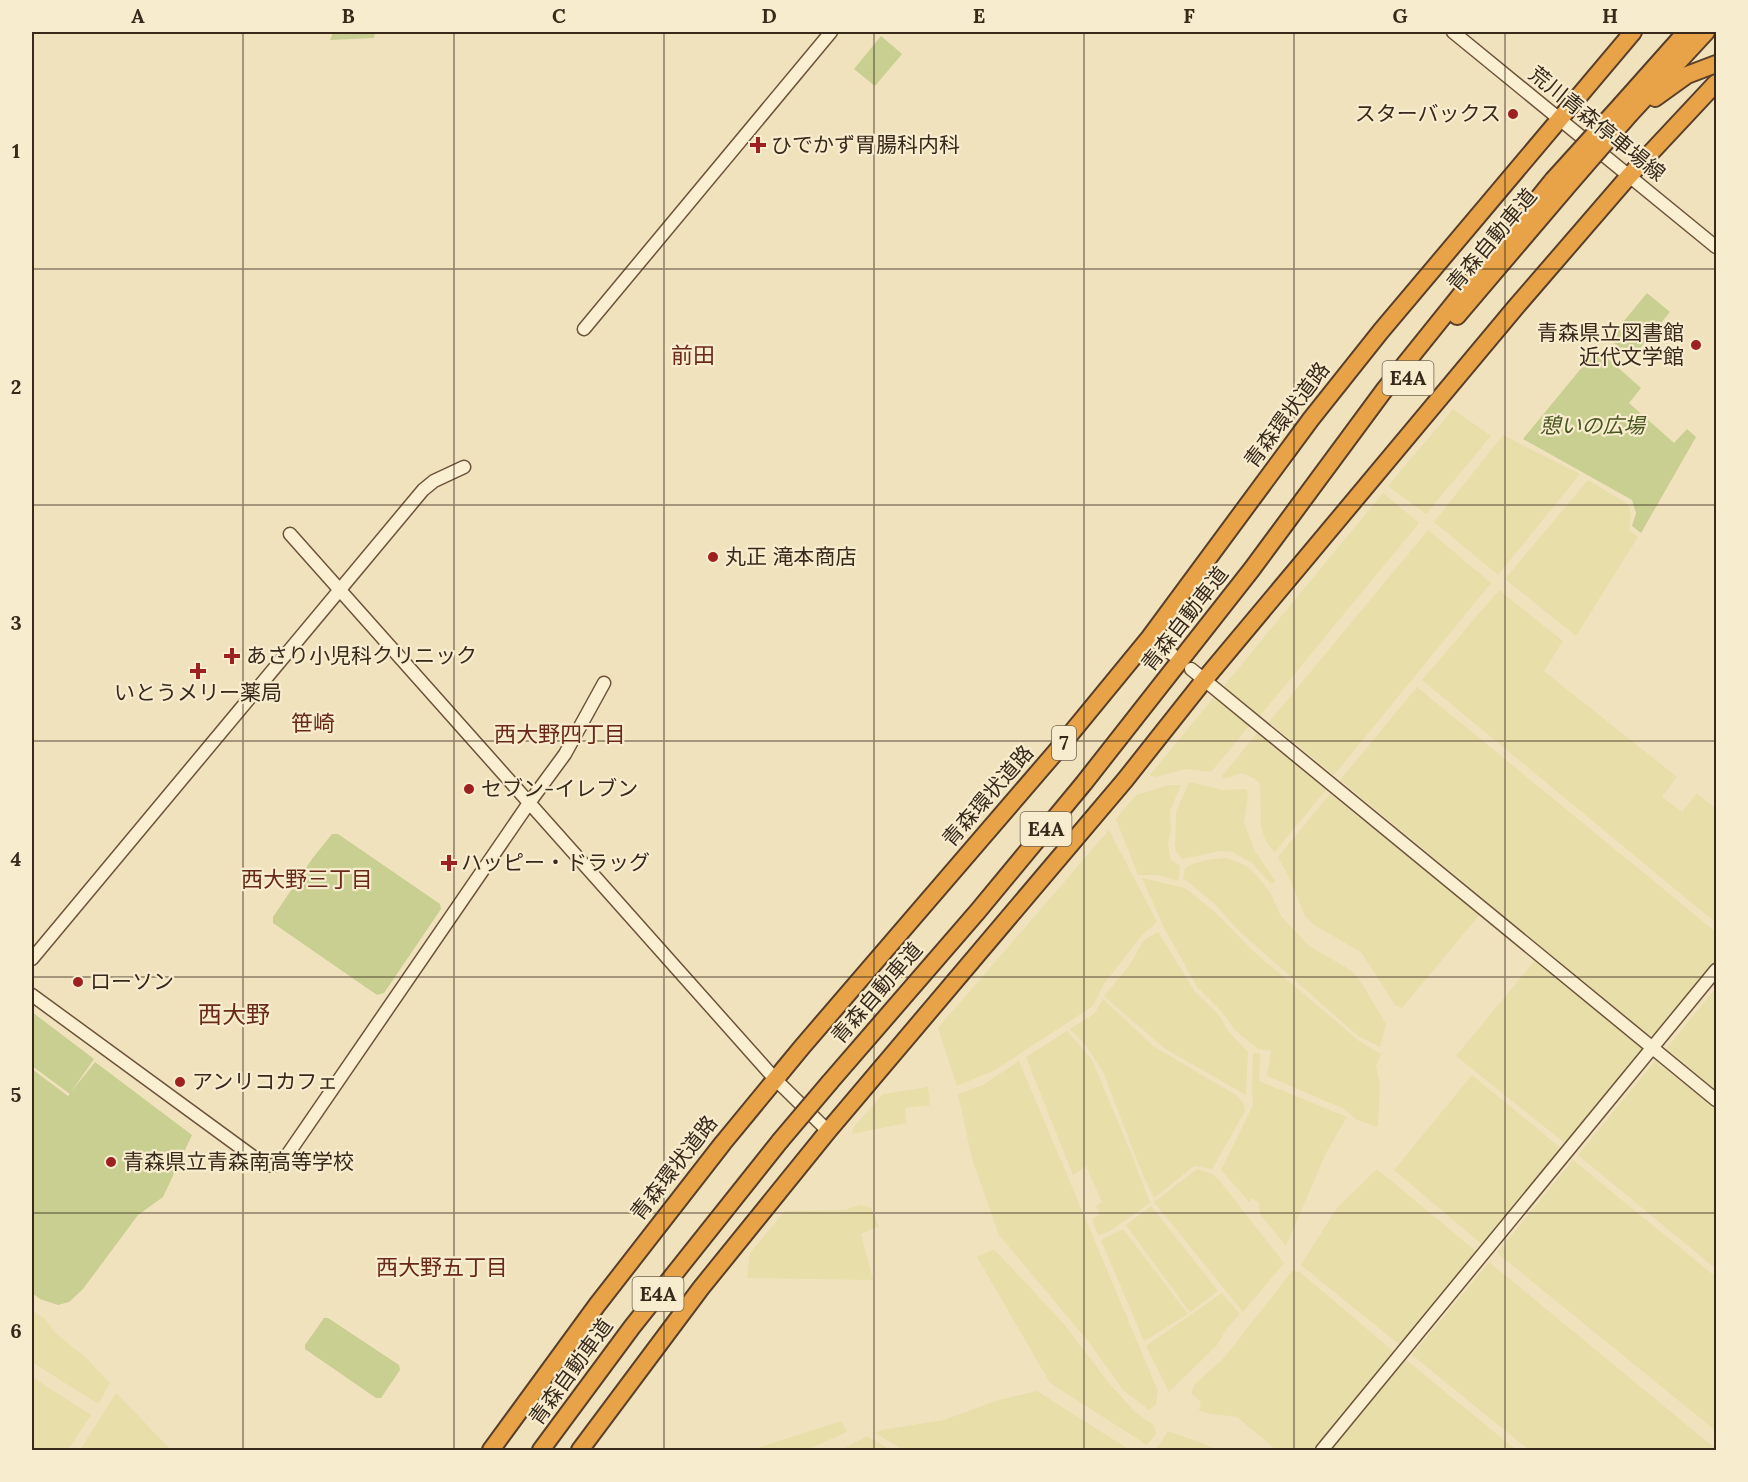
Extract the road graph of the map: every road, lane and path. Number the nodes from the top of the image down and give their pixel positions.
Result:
1 (831, 32) edge
2 (1453, 32) edge
3 (1633, 32) edge
4 (1674, 32) edge
5 (1686, 32) edge
6 (1706, 32) edge
7 (1716, 64) edge
8 (1716, 83) edge
9 (1626, 110) junction
10 (1560, 118) junction
11 (1629, 176) junction
12 (1560, 180) junction
13 (1716, 247) edge
14 (584, 329) dead end
15 (464, 467) dead end
16 (290, 534) dead end
17 (340, 591) junction
18 (1150, 637) junction
19 (1172, 654) dead end
20 (1191, 669) dead end
21 (1205, 679) junction
22 (604, 683) dead end
23 (529, 803) junction
24 (32, 959) edge
25 (1716, 970) edge
26 (32, 995) edge
27 (1653, 1047) junction
28 (775, 1079) junction
29 (1716, 1100) edge
30 (828, 1131) junction
31 (491, 1450) edge
32 (541, 1450) edge
33 (580, 1450) edge
34 (1322, 1450) edge

1 - 14 street
2 - 10 street, 荒川青森停車場線
3 - 10 highway, 青森環状道路 / 7
4 - 9 highway
5 - 9 highway, 青森自動車道 / E4A
6 - 9 highway, 青森自動車道 / E4A
7 - 9 highway
8 - 11 highway
9 - 12 highway, 青森自動車道 / E4A, bridge
9 - 12 highway, 青森自動車道 / E4A, bridge
10 - 11 street, 荒川青森停車場線
10 - 18 highway, 青森環状道路 / 7
11 - 13 street, 荒川青森停車場線
11 - 21 highway
12 - 32 highway, 青森自動車道 / E4A, bridge
15 - 17 street
16 - 17 street
17 - 23 street
17 - 24 street
18 - 19 street
18 - 28 highway, 青森環状道路 / 7
20 - 21 street
21 - 27 street
21 - 30 highway
22 - 23 street
23 - 26 street
23 - 28 street
25 - 27 street
27 - 29 street
27 - 34 street
28 - 30 street
28 - 31 highway, 青森環状道路 / 7
30 - 33 highway

